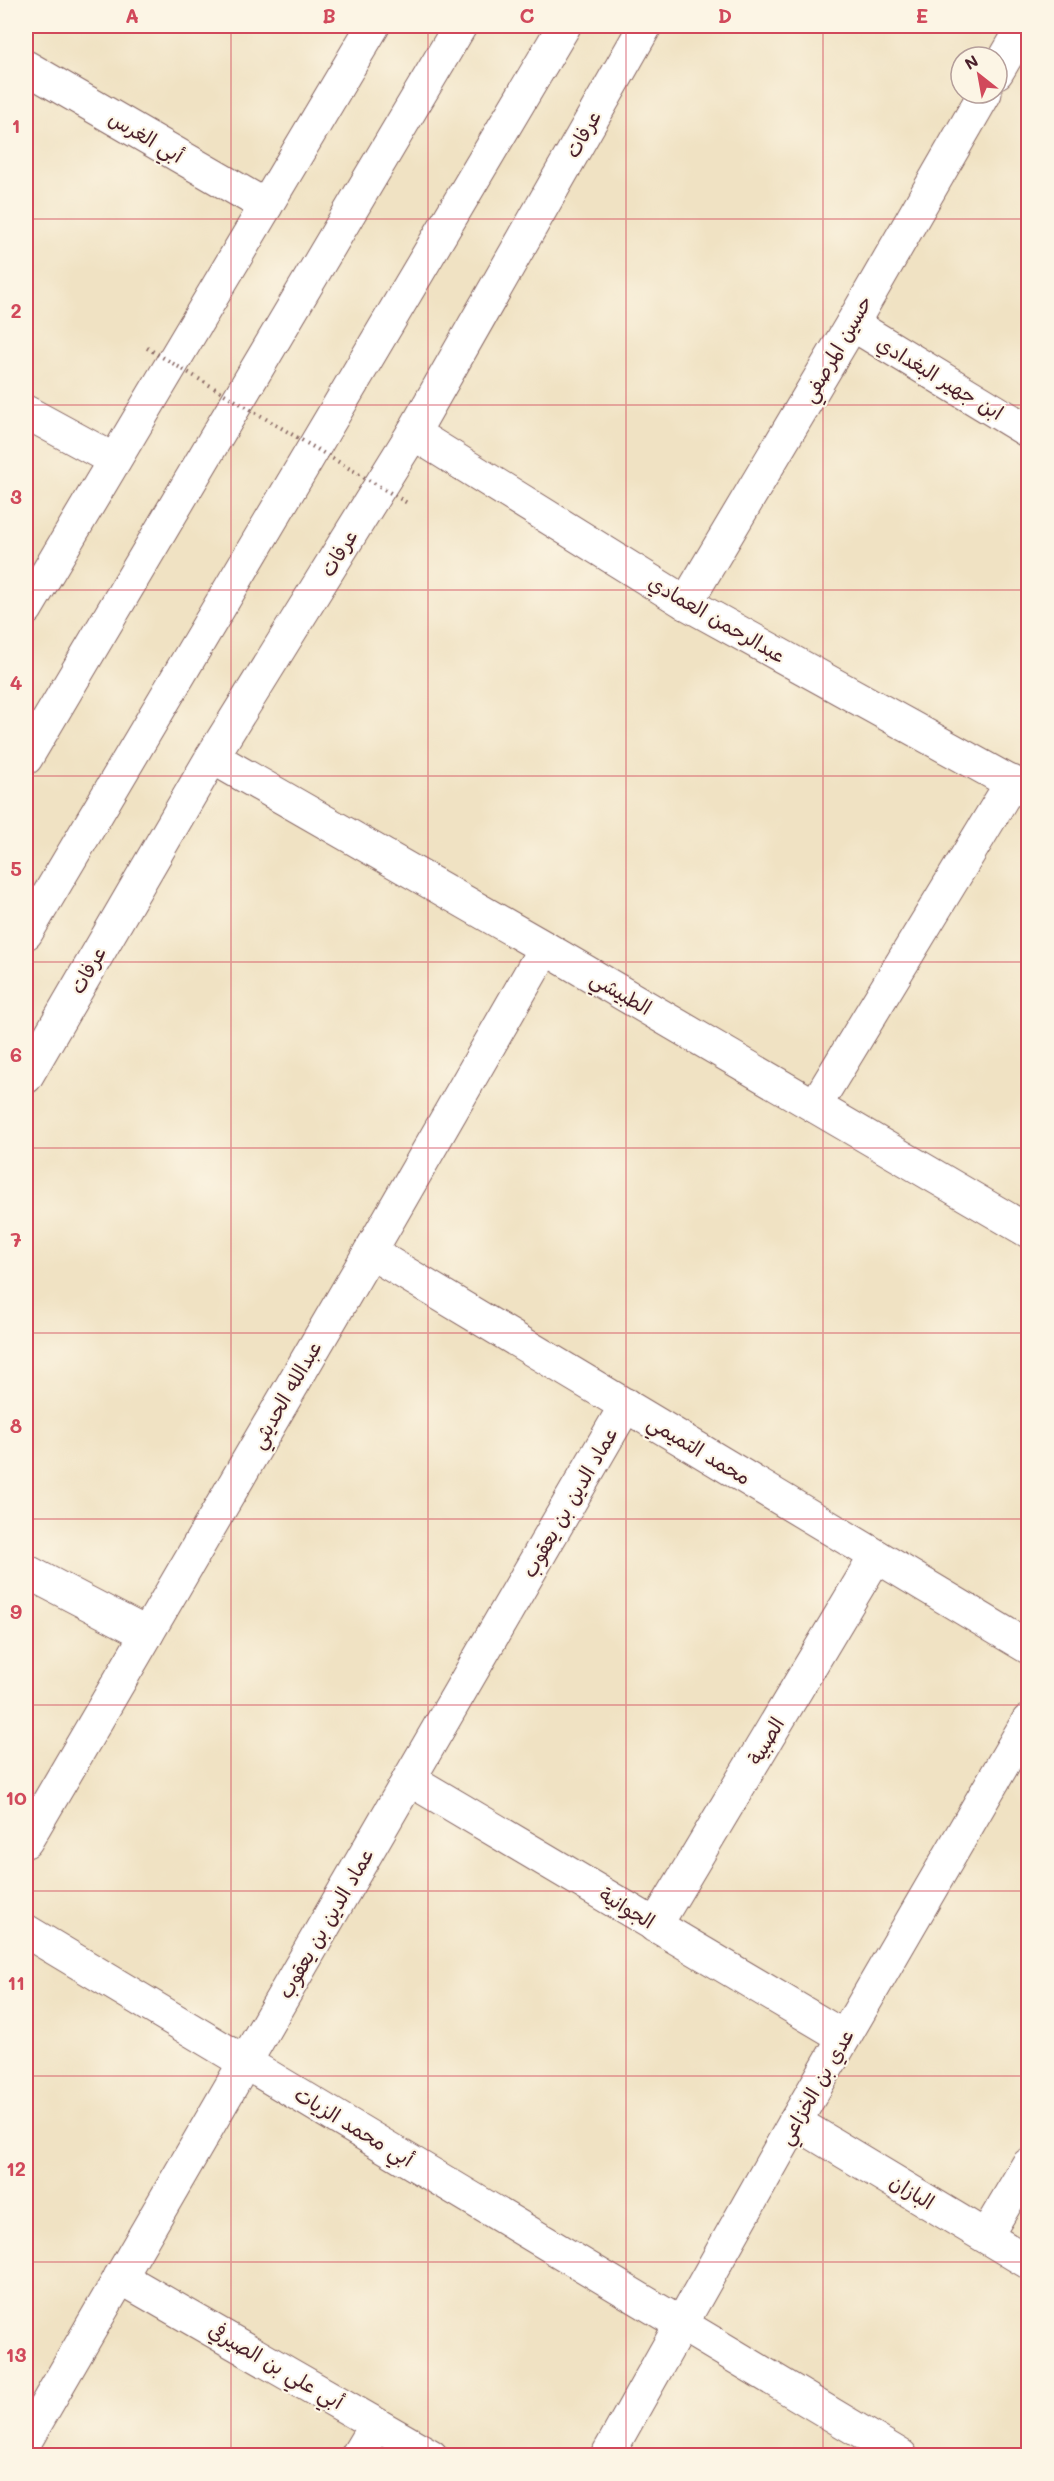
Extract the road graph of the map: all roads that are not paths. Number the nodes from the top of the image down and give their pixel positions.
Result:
1 (373, 26) edge
2 (399, 26) edge
3 (460, 26) edge
4 (564, 26) edge
5 (645, 26) edge
6 (26, 67) edge
7 (978, 105) edge
8 (266, 206) junction
9 (852, 324) junction
10 (26, 412) edge
11 (1029, 431) edge
12 (413, 433) junction
13 (114, 460) junction
14 (686, 603) junction
15 (26, 609) edge
16 (212, 757) junction
17 (26, 758) edge
18 (1020, 787) edge
19 (26, 933) edge
20 (545, 948) junction
21 (26, 1077) edge
22 (815, 1107) junction
23 (1029, 1231) edge
24 (370, 1252) junction
25 (626, 1405) junction
26 (876, 1556) junction
27 (26, 1572) edge
28 (147, 1634) junction
29 (1029, 1647) edge
30 (1029, 1721) edge
31 (409, 1779) junction
32 (26, 1841) edge
33 (656, 1926) junction
34 (26, 1931) edge
35 (844, 2037) junction
36 (246, 2062) junction
37 (795, 2122) junction
38 (1029, 2165) edge
39 (986, 2236) junction
40 (1029, 2262) edge
41 (120, 2277) junction
42 (681, 2324) junction
43 (376, 2424) junction
44 (26, 2440) edge
45 (357, 2456) edge
46 (431, 2456) edge
47 (608, 2456) edge
48 (901, 2456) edge

1 - 8 street
2 - 8 street
3 - 17 street
4 - 19 street
5 - 12 street, عرفات
6 - 8 street, أبي الغرس
7 - 9 street, حسين المرصفي
8 - 13 street
9 - 11 street, ابن جهير البغدادي
9 - 14 street, حسين المرصفي
10 - 13 street
12 - 14 street, عبدالرحمن العمادي
12 - 16 street, عرفات
13 - 15 street
14 - 18 street, عبدالرحمن العمادي
16 - 20 street, الطبيشي
16 - 21 street, عرفات
18 - 22 street
20 - 22 street, الطبيشي
20 - 24 street, عبدالله الحديثي
22 - 23 street, الطبيشي
24 - 25 street, محمد التميمي
24 - 28 street, عبدالله الحديثي
25 - 26 street, محمد التميمي
25 - 31 street, عماد الدين بن يعقوب
26 - 29 street, محمد التميمي
26 - 33 street, الصبية
27 - 28 street
28 - 32 street, عبدالله الحديثي
30 - 35 street, عدي بن الخزاعي
31 - 33 street, الجوانية
31 - 36 street, عماد الدين بن يعقوب
33 - 35 street, الجوانية
34 - 36 street, أبي محمد الزيات
35 - 37 street, عدي بن الخزاعي
36 - 41 street, عماد الدين بن يعقوب
36 - 42 street, أبي محمد الزيات
37 - 39 street, البازان
37 - 42 street, عدي بن الخزاعي
38 - 39 street
39 - 40 street, البازان
41 - 43 street, أبي علي بن الصيرفي
41 - 44 street, عماد الدين بن يعقوب
42 - 47 street, عدي بن الخزاعي
42 - 48 street, أبي محمد الزيات
43 - 45 street
43 - 46 street, أبي علي بن الصيرفي

